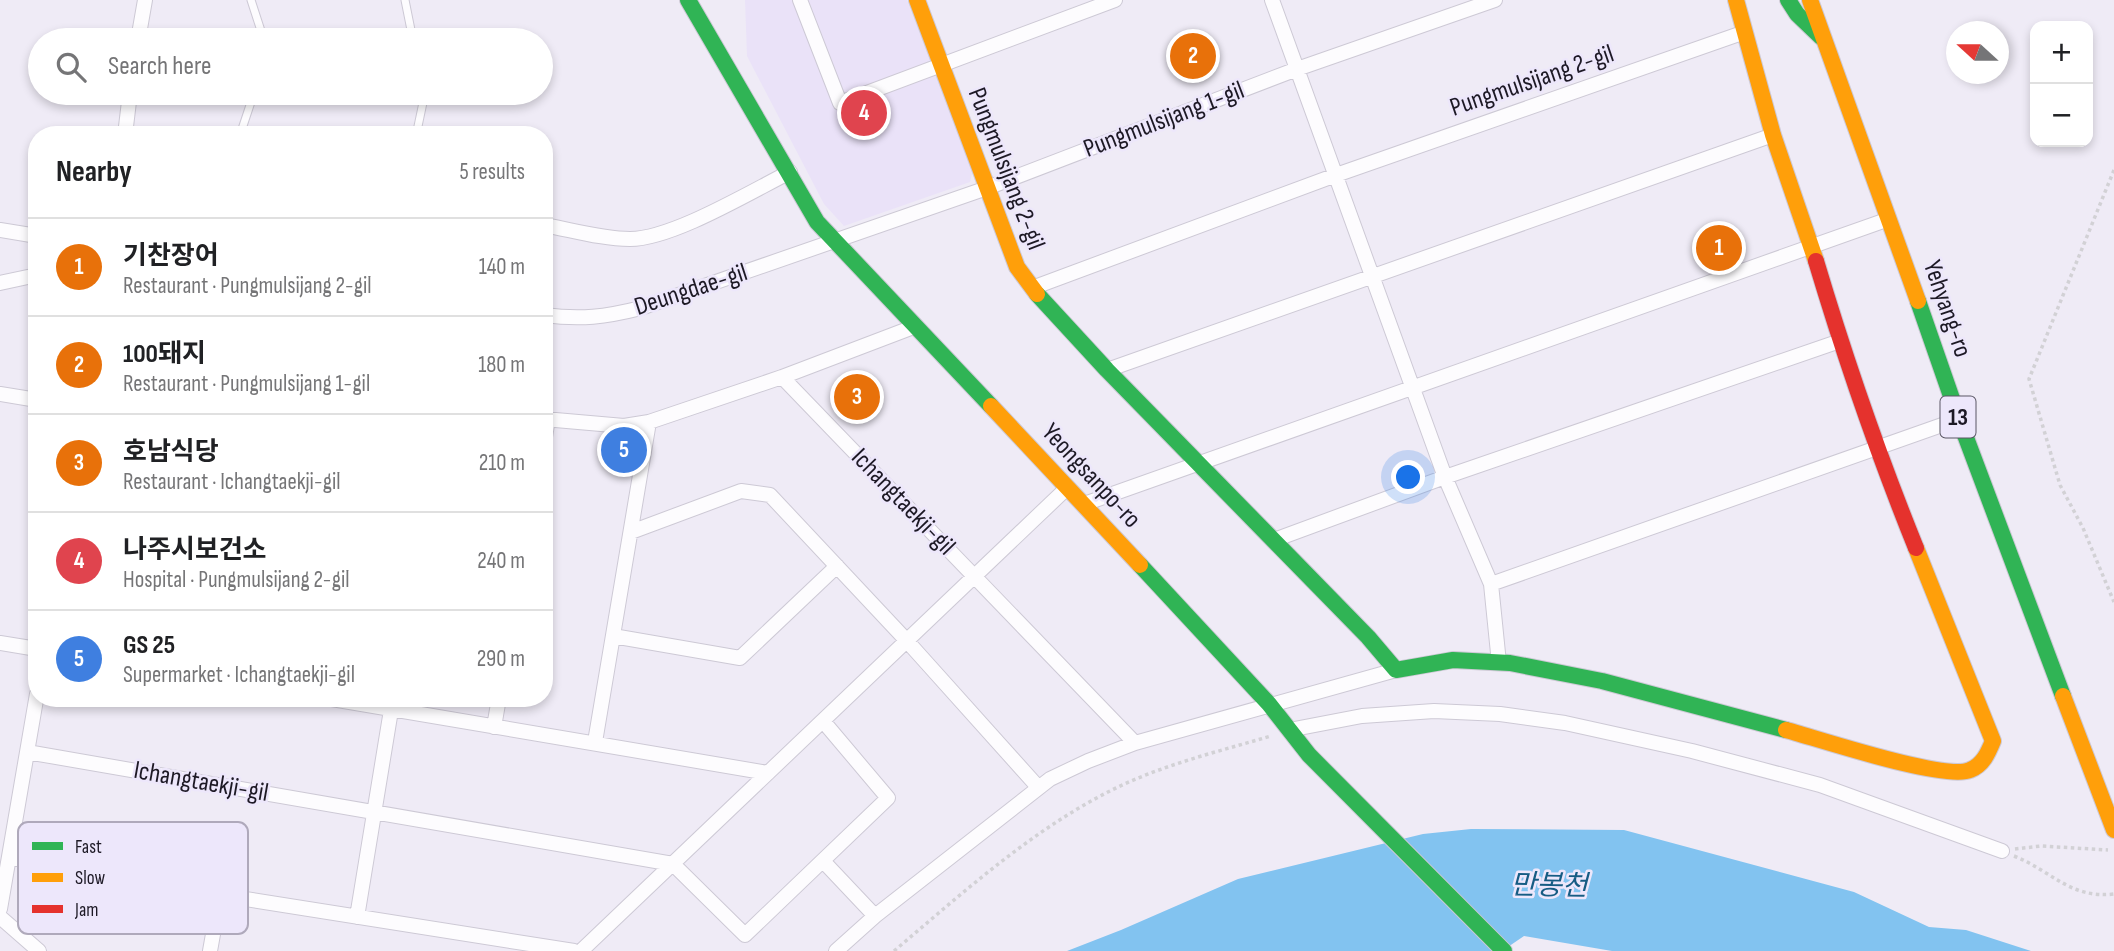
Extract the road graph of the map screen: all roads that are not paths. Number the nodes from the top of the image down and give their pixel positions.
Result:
1 (145, 0) edge
2 (405, 0) edge
3 (688, 0) edge
4 (800, 0) edge
5 (917, 0) edge
6 (1115, 0) edge
7 (1272, 0) edge
8 (1494, 0) edge
9 (1736, 0) edge
10 (1788, 0) edge
11 (1810, 0) edge
12 (1821, 0) edge
13 (252, 1) edge
14 (140, 28) edge
15 (260, 28) edge
16 (411, 28) edge
17 (1745, 32) junction
18 (1825, 41) junction
19 (940, 66) junction
20 (1297, 69) junction
21 (129, 105) edge
22 (249, 105) edge
23 (422, 105) edge
24 (126, 126) edge
25 (241, 126) edge
26 (418, 126) edge
27 (1773, 135) junction
28 (790, 172) junction
29 (1336, 175) junction
30 (986, 188) junction
31 (1889, 219) junction
32 (553, 227) edge
33 (0, 230) edge
34 (28, 235) edge
35 (834, 241) junction
36 (1812, 246) junction
37 (1373, 276) junction
38 (28, 277) edge
39 (0, 283) edge
40 (1032, 288) junction
41 (553, 316) edge
42 (916, 326) junction
43 (1840, 341) junction
44 (1107, 369) junction
45 (782, 377) junction
46 (1413, 387) junction
47 (0, 396) edge
48 (28, 399) edge
49 (1959, 419) junction
50 (553, 420) edge
51 (649, 422) junction
52 (1876, 448) junction
53 (1199, 463) junction
54 (1445, 477) junction
55 (1068, 487) junction
56 (1084, 504) junction
57 (631, 532) junction
58 (1274, 540) junction
59 (836, 566) junction
60 (975, 577) junction
61 (1491, 584) junction
62 (613, 636) junction
63 (907, 641) junction
64 (0, 643) edge
65 (28, 648) edge
66 (1499, 663) junction
67 (1396, 670) junction
68 (1269, 705) junction
69 (35, 707) edge
70 (391, 707) edge
71 (405, 707) edge
72 (497, 707) edge
73 (823, 721) junction
74 (494, 727) junction
75 (1289, 730) junction
76 (595, 742) junction
77 (1135, 743) junction
78 (27, 752) junction
79 (768, 773) junction
80 (1038, 787) junction
81 (374, 811) junction
82 (2114, 830) edge
83 (2003, 851) road end
84 (9, 857) junction
85 (18, 859) edge
86 (824, 862) junction
87 (673, 864) junction
88 (248, 899) edge
89 (0, 909) edge
90 (357, 916) junction
91 (875, 916) junction
92 (0, 917) edge
93 (18, 933) edge
94 (20, 934) edge
95 (39, 951) edge
96 (574, 951) edge
97 (581, 951) edge
98 (835, 951) edge
99 (1504, 951) edge

1 - 14 street
2 - 16 lane
3 - 28 street, Yeongsanpo-ro
4 - 19 street
5 - 19 street, Pungmulsijang 2-gil
6 - 19 street, Pungmulsijang 2-gil
7 - 20 street
8 - 20 street, Pungmulsijang 1-gil
9 - 17 street
10 - 18 street
11 - 18 street, Yehyang-ro / 13
12 - 18 street
13 - 15 lane
17 - 27 street
17 - 29 street, Pungmulsijang 2-gil
18 - 31 street, Yehyang-ro / 13
19 - 30 street, Pungmulsijang 2-gil
20 - 29 street
20 - 30 street, Pungmulsijang 1-gil
21 - 24 street
22 - 25 lane
23 - 26 lane
27 - 36 street
27 - 37 street
28 - 32 street
28 - 35 street, Yeongsanpo-ro
29 - 37 street
29 - 40 street, Pungmulsijang 2-gil
30 - 35 street, Pungmulsijang 1-gil
30 - 40 street, Pungmulsijang 2-gil
31 - 36 street
31 - 49 street, Yehyang-ro / 13
33 - 34 street
35 - 41 street, Deungdae-gil
35 - 42 street, Yeongsanpo-ro
36 - 43 street
36 - 46 street
37 - 44 street
37 - 46 street
38 - 39 street
40 - 44 street, Pungmulsijang 2-gil
42 - 45 street
42 - 55 street, Yeongsanpo-ro
43 - 52 street
43 - 54 street
44 - 53 street, Pungmulsijang 2-gil
45 - 51 street
45 - 60 street, Ichangtaekji-gil
46 - 53 street
46 - 54 street
47 - 48 street
49 - 52 street
49 - 82 street, Yehyang-ro / 13
50 - 51 street
51 - 57 street
52 - 61 street
52 - 66 street
53 - 56 street
53 - 58 street, Pungmulsijang 2-gil
54 - 58 street
54 - 61 street
55 - 56 street, Yeongsanpo-ro
55 - 60 street, Ichangtaekji-gil
56 - 68 street, Yeongsanpo-ro
57 - 59 street
57 - 62 street
58 - 67 street, Pungmulsijang 2-gil
59 - 62 street
59 - 63 street
60 - 63 street, Ichangtaekji-gil
60 - 77 street, Ichangtaekji-gil
61 - 66 street
62 - 76 street
63 - 73 street, Ichangtaekji-gil
63 - 80 street
64 - 65 street
66 - 67 street
67 - 68 street
68 - 75 street, Yeongsanpo-ro
68 - 77 street
69 - 78 street
70 - 81 street
71 - 74 street
72 - 74 street
73 - 79 street, Ichangtaekji-gil
73 - 86 street
74 - 76 street
75 - 83 street
75 - 99 street, Yeongsanpo-ro
76 - 79 street
77 - 80 street
78 - 81 street, Ichangtaekji-gil
78 - 84 street
79 - 87 street, Ichangtaekji-gil
80 - 91 street
81 - 87 street, Ichangtaekji-gil
81 - 90 street
84 - 85 street
84 - 89 street
86 - 87 street
86 - 91 street
87 - 97 street, Ichangtaekji-gil
88 - 90 street
90 - 96 street
91 - 98 street
92 - 93 street
94 - 95 street

